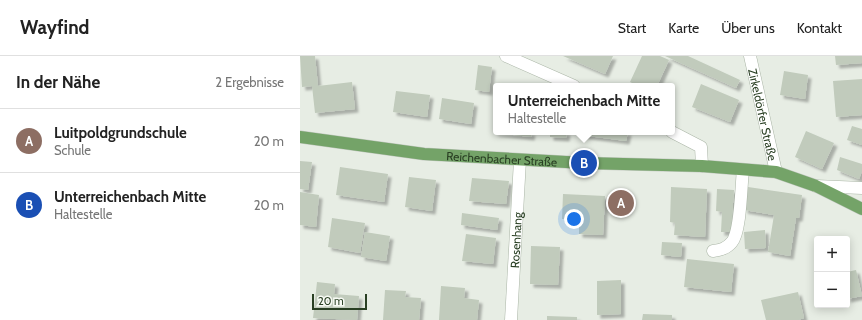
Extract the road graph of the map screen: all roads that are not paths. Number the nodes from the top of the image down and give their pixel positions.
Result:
1 (506, 56) edge
2 (750, 56) edge
3 (567, 83) edge
4 (675, 134) edge
5 (300, 137) edge
6 (520, 160) junction
7 (702, 166) junction
8 (743, 170) junction
9 (776, 172) junction
10 (816, 186) junction
11 (862, 188) edge
12 (862, 209) edge
13 (713, 251) dead end
14 (511, 320) edge

1 - 3 street
2 - 9 street, Zirkeldörfer Straße
4 - 7 street
5 - 6 main road, Reichenbacher Straße
6 - 7 main road, Reichenbacher Straße
6 - 14 street, Rosenhang
7 - 8 main road, Reichenbacher Straße
8 - 9 main road, Reichenbacher Straße
8 - 13 street
9 - 10 main road, Reichenbacher Straße
10 - 11 street
10 - 12 main road, Reichenbacher Straße

